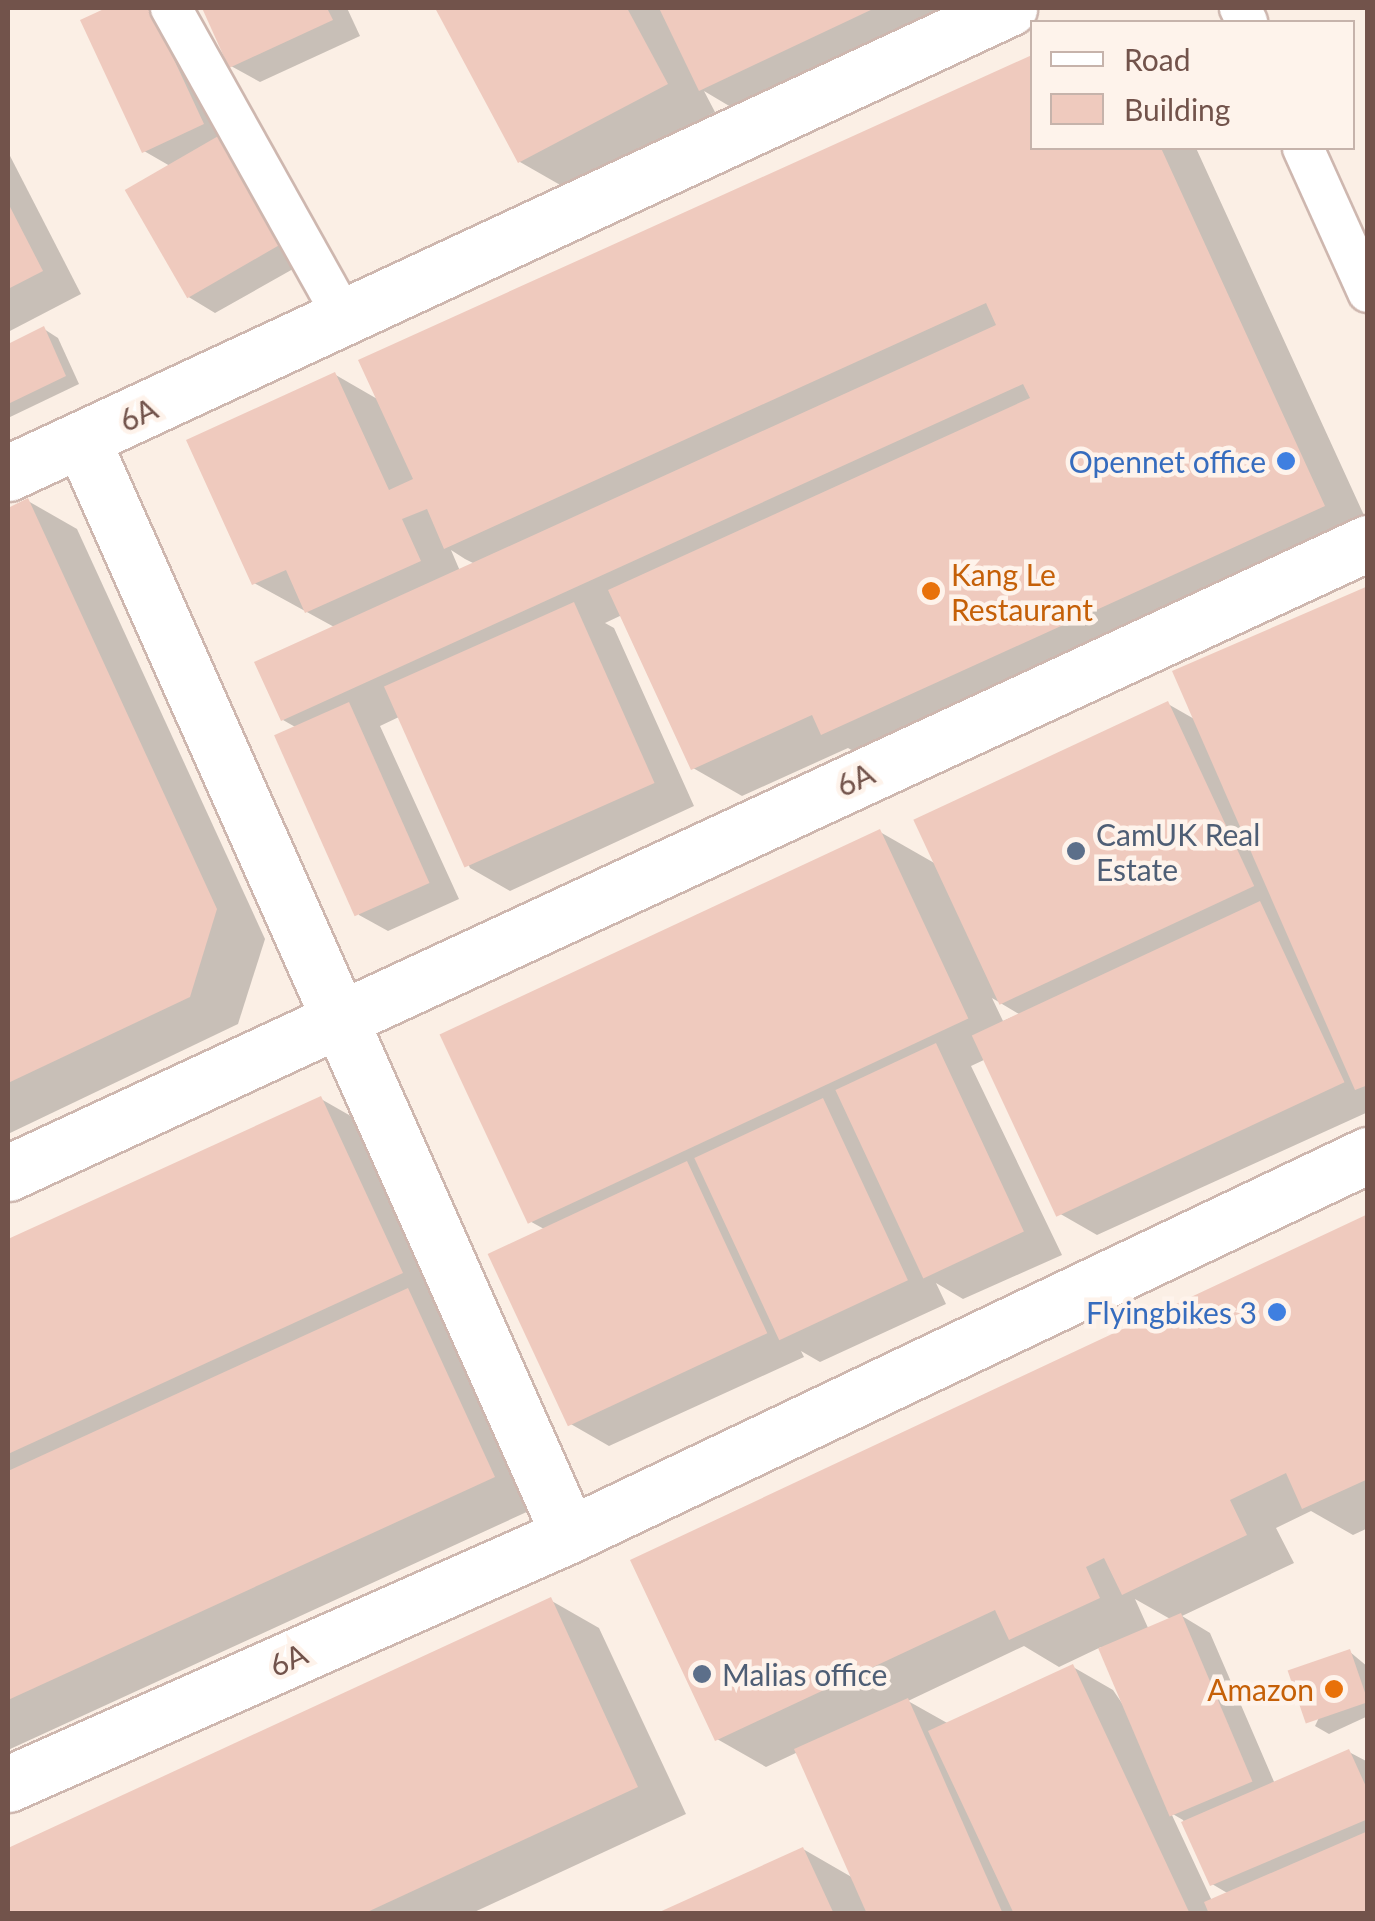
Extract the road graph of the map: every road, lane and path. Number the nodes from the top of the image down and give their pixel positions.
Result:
1 (171, 8) edge
2 (1008, 8) edge
3 (1304, 150) edge
4 (1368, 292) edge
5 (344, 318) junction
6 (82, 440) junction
7 (8, 473) edge
8 (1368, 544) edge
9 (342, 1014) junction
10 (1368, 1155) edge
11 (8, 1173) edge
12 (569, 1535) junction
13 (8, 1784) edge

1 - 5 lane
2 - 5 street, 6A
3 - 4 lane
5 - 6 street, 6A
6 - 7 street, 6A
6 - 9 street, 6A
8 - 9 street, 6A
9 - 11 street, 6A
9 - 12 street, 6A
10 - 12 street, 6A
12 - 13 street, 6A

